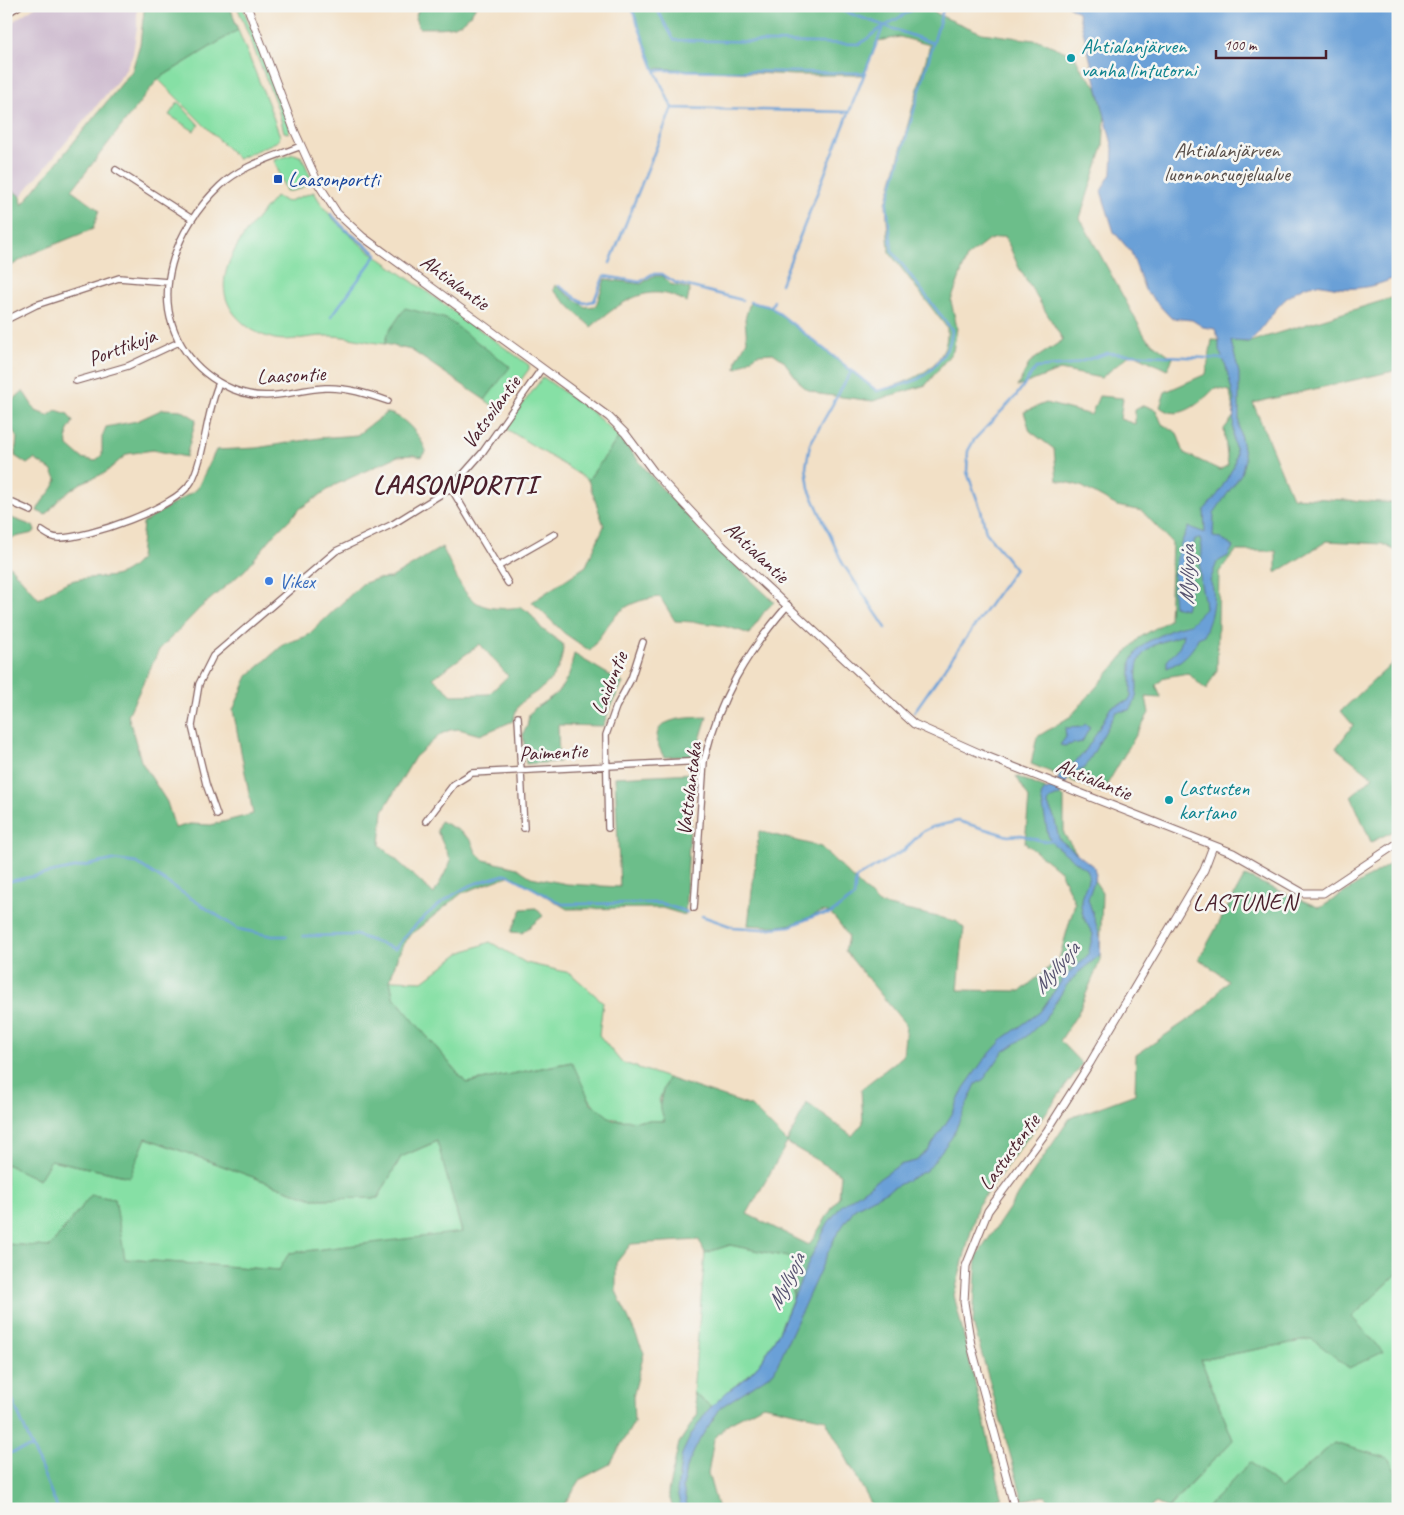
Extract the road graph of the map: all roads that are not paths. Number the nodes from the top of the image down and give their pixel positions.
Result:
1 (19, 6) edge
2 (247, 6) edge
3 (6, 14) edge
4 (301, 146) junction
5 (116, 170) dead end
6 (192, 219) junction
7 (168, 282) junction
8 (6, 320) edge
9 (179, 342) junction
10 (542, 368) junction
11 (76, 381) dead end
12 (219, 383) junction
13 (388, 401) dead end
14 (451, 488) junction
15 (6, 500) edge
16 (31, 511) dead end
17 (42, 531) dead end
18 (555, 534) dead end
19 (499, 566) junction
20 (508, 583) dead end
21 (788, 605) junction
22 (643, 642) dead end
23 (518, 717) dead end
24 (704, 761) junction
25 (605, 766) junction
26 (520, 770) junction
27 (217, 815) dead end
28 (426, 821) dead end
29 (524, 828) dead end
30 (608, 828) dead end
31 (1398, 844) edge
32 (1213, 846) junction
33 (694, 908) dead end
34 (1015, 1509) edge

1 - 3 street
2 - 4 street, Ahtialantie
4 - 6 street, Laasontie
4 - 10 street, Ahtialantie
5 - 6 street
6 - 7 street, Laasontie
7 - 8 street
7 - 9 street, Laasontie
9 - 11 street, Porttikuja
9 - 12 street, Laasontie
10 - 14 street, Vatsoilantie
10 - 21 street, Ahtialantie
12 - 13 street, Laasontie
12 - 17 street
14 - 19 street
14 - 27 street, Vatsoilantie
15 - 16 street
18 - 19 street
19 - 20 street
21 - 24 street, Vattolantaka
21 - 32 street, Ahtialantie
22 - 25 street, Laiduntie
23 - 26 street
24 - 25 street, Paimentie
24 - 33 street, Vattolantaka
25 - 26 street, Paimentie
25 - 30 street, Laiduntie
26 - 28 street, Paimentie
26 - 29 street
31 - 32 street, Ahtialantie
32 - 34 street, Lastustentie

